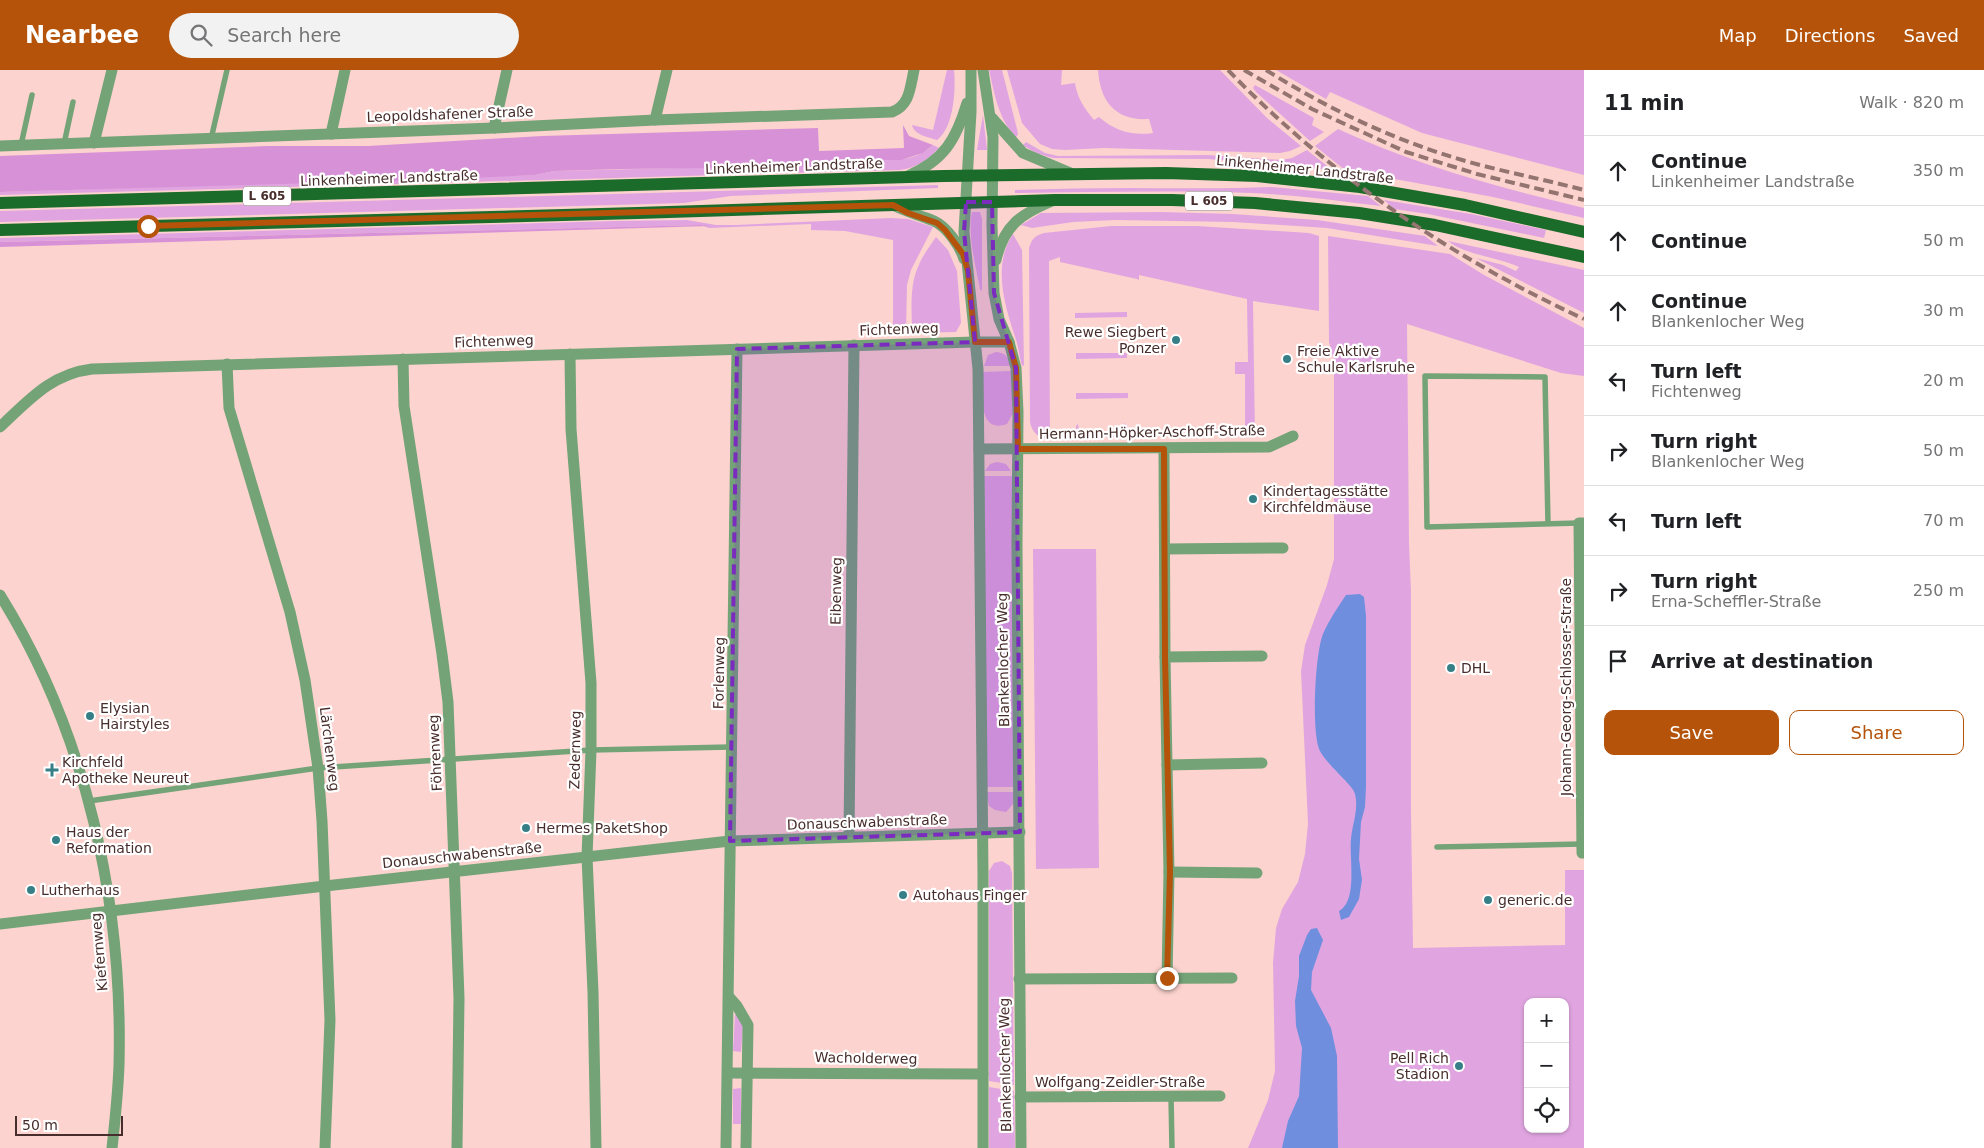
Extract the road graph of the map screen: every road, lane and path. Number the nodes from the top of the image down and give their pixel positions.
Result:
1 (112, 70) edge
2 (227, 70) edge
3 (345, 70) edge
4 (507, 70) edge
5 (666, 70) edge
6 (914, 70) edge
7 (971, 70) edge
8 (983, 70) edge
9 (971, 92) junction
10 (32, 95) dead end
11 (73, 102) dead end
12 (991, 118) junction
13 (656, 120) junction
14 (494, 128) junction
15 (330, 134) junction
16 (211, 139) junction
17 (64, 144) junction
18 (94, 144) junction
19 (21, 145) junction
20 (0, 146) edge
21 (1073, 174) junction
22 (967, 175) junction
23 (993, 175) junction
24 (906, 177) junction
25 (1056, 200) junction
26 (966, 202) junction
27 (992, 202) junction
28 (0, 203) edge
29 (893, 205) junction
30 (0, 230) edge
31 (1584, 232) edge
32 (1584, 257) edge
33 (968, 271) junction
34 (993, 274) junction
35 (975, 342) junction
36 (1009, 342) junction
37 (854, 345) junction
38 (737, 349) junction
39 (570, 354) junction
40 (403, 359) junction
41 (227, 364) junction
42 (0, 427) edge
43 (1293, 436) dead end
44 (979, 449) junction
45 (1018, 449) junction
46 (1164, 449) junction
47 (1582, 523) edge
48 (1548, 524) junction
49 (1283, 548) dead end
50 (1165, 549) junction
51 (0, 596) edge
52 (1262, 656) dead end
53 (1165, 657) junction
54 (733, 747) junction
55 (591, 750) junction
56 (450, 758) junction
57 (1262, 764) dead end
58 (1167, 765) junction
59 (318, 768) junction
60 (89, 801) junction
61 (1020, 832) junction
62 (982, 833) junction
63 (849, 837) junction
64 (730, 842) junction
65 (1437, 846) dead end
66 (1583, 848) edge
67 (587, 857) junction
68 (455, 872) junction
69 (1170, 872) junction
70 (1257, 873) dead end
71 (325, 886) junction
72 (111, 911) junction
73 (0, 924) edge
74 (1167, 978) junction
75 (1232, 978) dead end
76 (1019, 979) junction
77 (728, 997) junction
78 (728, 1072) junction
79 (749, 1072) junction
80 (982, 1074) junction
81 (1171, 1096) junction
82 (1220, 1096) dead end
83 (1020, 1097) junction
84 (112, 1148) edge
85 (325, 1148) edge
86 (457, 1148) edge
87 (596, 1148) edge
88 (726, 1148) edge
89 (746, 1148) edge
90 (983, 1148) edge
91 (1021, 1148) edge
92 (1172, 1148) edge

1 - 18 street
2 - 16 lane
3 - 15 street
4 - 14 street
5 - 13 street
6 - 13 street, Leopoldshafener Straße
7 - 9 street, Blankenlocher Weg
8 - 12 street, Blankenlocher Weg
9 - 22 street, Blankenlocher Weg
9 - 24 street
10 - 19 lane
11 - 17 lane
12 - 21 street
12 - 23 street, Blankenlocher Weg
13 - 14 street, Leopoldshafener Straße
14 - 15 street, Leopoldshafener Straße
15 - 16 street, Leopoldshafener Straße
16 - 18 street, Leopoldshafener Straße
17 - 18 street, Leopoldshafener Straße
17 - 19 street, Leopoldshafener Straße
19 - 20 street, Leopoldshafener Straße
21 - 23 main road, Linkenheimer Landstraße / L 605
21 - 31 main road, Linkenheimer Landstraße / L 605
22 - 23 main road, Linkenheimer Landstraße / L 605
22 - 24 main road, Linkenheimer Landstraße / L 605
22 - 26 street, Blankenlocher Weg
23 - 27 street, Blankenlocher Weg
24 - 28 main road, Linkenheimer Landstraße / L 605
25 - 27 main road, L 605
25 - 32 main road, L 605
25 - 34 street
26 - 27 main road, L 605
26 - 29 main road, L 605
26 - 33 street, Blankenlocher Weg
27 - 34 street, Blankenlocher Weg
29 - 30 main road, L 605
29 - 33 street
33 - 35 street, Blankenlocher Weg
34 - 36 street, Blankenlocher Weg
35 - 36 street, Fichtenweg
35 - 37 street, Fichtenweg
35 - 44 street, Blankenlocher Weg
36 - 45 street, Blankenlocher Weg
37 - 38 street, Fichtenweg
37 - 63 street, Eibenweg
38 - 39 street, Fichtenweg
38 - 54 street, Forlenweg
39 - 40 street, Fichtenweg
39 - 55 street, Zedernweg
40 - 41 street, Fichtenweg
40 - 56 street, Föhrenweg
41 - 42 street, Fichtenweg
41 - 59 street, Lärchenweg
43 - 46 street, Hermann-Höpker-Aschoff-Straße
44 - 45 street, Hermann-Höpker-Aschoff-Straße
44 - 62 street, Blankenlocher Weg
45 - 46 street, Hermann-Höpker-Aschoff-Straße
45 - 61 street, Blankenlocher Weg
46 - 50 street
47 - 48 lane
47 - 66 street, Johann-Georg-Schlosser-Straße
48 - 48 lane
49 - 50 street
50 - 53 street
51 - 60 street, Kiefernweg
52 - 53 street
53 - 58 street
54 - 55 lane
54 - 64 street, Forlenweg
55 - 56 lane
55 - 67 street, Zedernweg
56 - 59 lane
56 - 68 street, Föhrenweg
57 - 58 street
58 - 69 street
59 - 60 lane
59 - 71 street, Lärchenweg
60 - 72 street, Kiefernweg
61 - 62 street, Donauschwabenstraße
61 - 76 street, Blankenlocher Weg
62 - 63 street, Donauschwabenstraße
62 - 80 street, Blankenlocher Weg
63 - 64 street, Donauschwabenstraße
64 - 67 street, Donauschwabenstraße
64 - 77 street, Forlenweg
65 - 66 lane
67 - 68 street, Donauschwabenstraße
67 - 87 street, Zedernweg
68 - 71 street, Donauschwabenstraße
68 - 86 street, Föhrenweg
69 - 70 street
69 - 74 street
71 - 72 street, Donauschwabenstraße
71 - 85 street, Lärchenweg
72 - 73 street, Donauschwabenstraße
72 - 84 street, Kiefernweg
74 - 75 street
74 - 76 street
76 - 83 street, Blankenlocher Weg
77 - 78 street, Forlenweg
77 - 79 street
78 - 79 street
78 - 88 street, Forlenweg
79 - 80 street, Wacholderweg
79 - 89 street
80 - 90 street, Blankenlocher Weg
81 - 82 street, Wolfgang-Zeidler-Straße
81 - 83 street, Wolfgang-Zeidler-Straße
81 - 92 lane
83 - 91 street, Blankenlocher Weg

